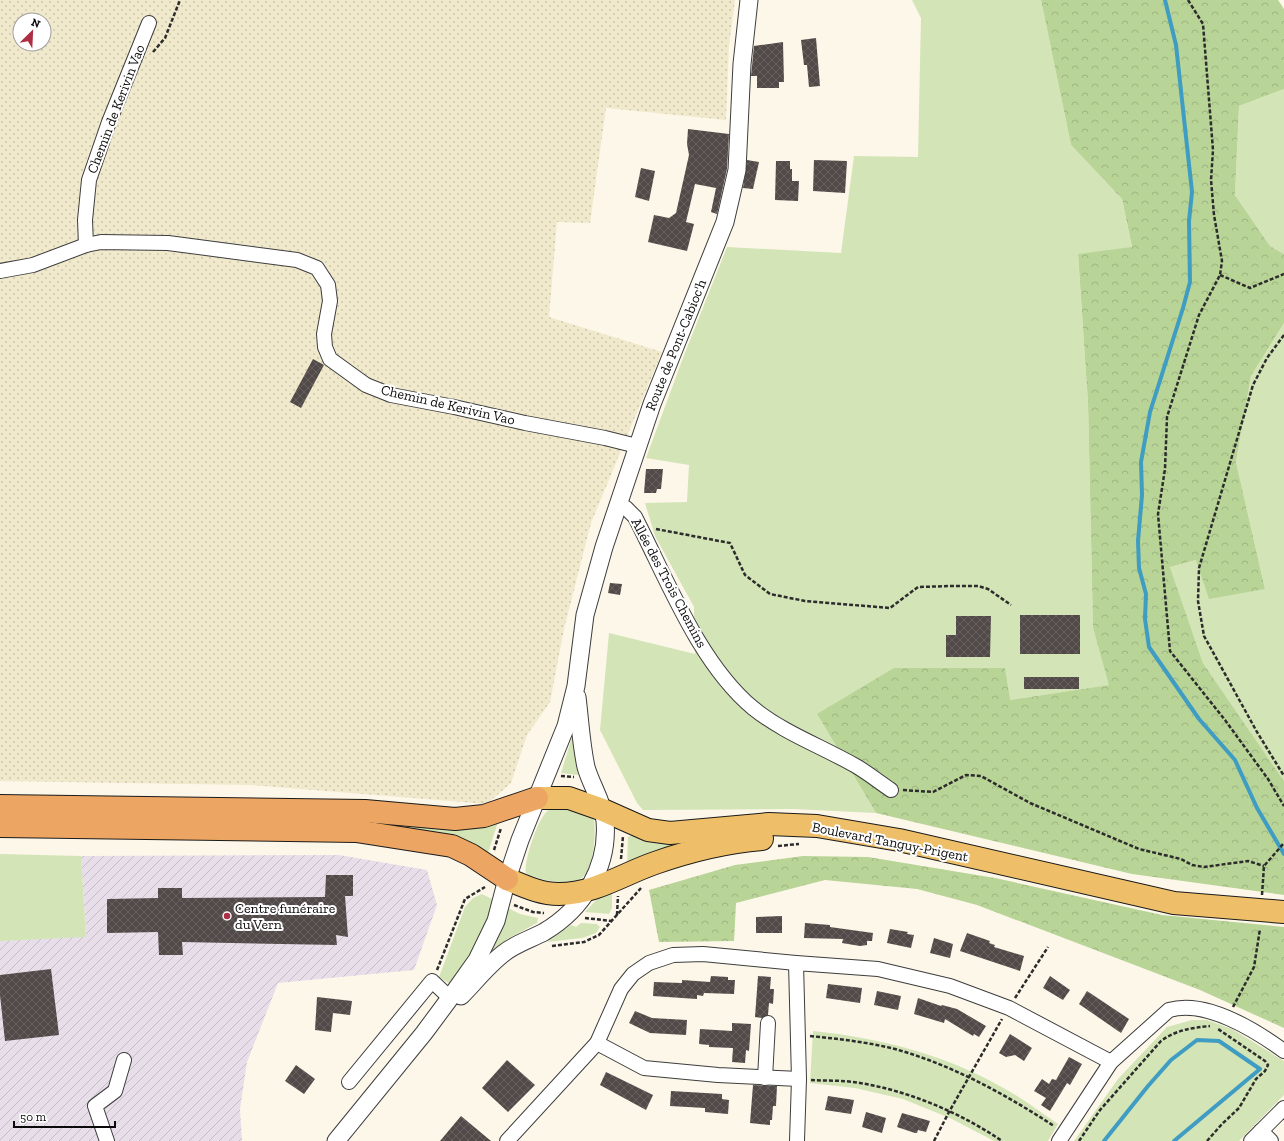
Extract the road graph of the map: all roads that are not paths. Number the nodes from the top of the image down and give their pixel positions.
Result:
1 (749, 0) edge
2 (149, 23) dead end
3 (86, 245) junction
4 (0, 271) edge
5 (637, 446) junction
6 (618, 504) junction
7 (576, 686) junction
8 (891, 790) road end
9 (537, 798) junction
10 (0, 806) edge
11 (603, 810) junction
12 (0, 826) edge
13 (863, 834) junction
14 (507, 879) junction
15 (589, 891) junction
16 (1284, 912) edge
17 (796, 963) junction
18 (450, 998) junction
19 (768, 1022) dead end
20 (424, 1033) junction
21 (597, 1043) junction
22 (1284, 1051) edge
23 (124, 1060) dead end
24 (1111, 1062) junction
25 (765, 1078) junction
26 (799, 1079) junction
27 (349, 1082) dead end
28 (1284, 1108) edge
29 (1261, 1131) junction
30 (1062, 1137) edge
31 (107, 1141) edge
32 (336, 1141) edge
33 (507, 1141) edge
34 (799, 1141) edge
35 (1250, 1141) edge
36 (1271, 1141) edge

1 - 5 street, Route de Pont-Cabioc'h
2 - 3 street, Chemin de Kerivin Vao
3 - 4 street, Chemin de Kerivin Vao
3 - 5 street, Chemin de Kerivin Vao
5 - 6 street, Route de Pont-Cabioc'h
6 - 7 street, Route de Pont-Cabioc'h
6 - 8 street, Allée des Trois Chemins
7 - 9 street, Route de Pont-Cabioc'h
7 - 11 street, Route de Pont-Cabioc'h
9 - 10 highway
9 - 11 main road, Boulevard Tanguy-Prigent
9 - 14 street
11 - 13 main road, Boulevard Tanguy-Prigent
11 - 15 street
12 - 14 highway
13 - 15 main road
13 - 16 main road, Boulevard Tanguy-Prigent
14 - 15 main road
14 - 18 street
15 - 20 street
17 - 21 street
17 - 24 street
17 - 26 street
18 - 20 street
18 - 27 street
19 - 25 street
20 - 32 street
21 - 25 street
21 - 33 street
22 - 24 street
23 - 31 street
24 - 30 street
25 - 26 street
26 - 34 street
28 - 29 street
29 - 35 street
29 - 36 street

